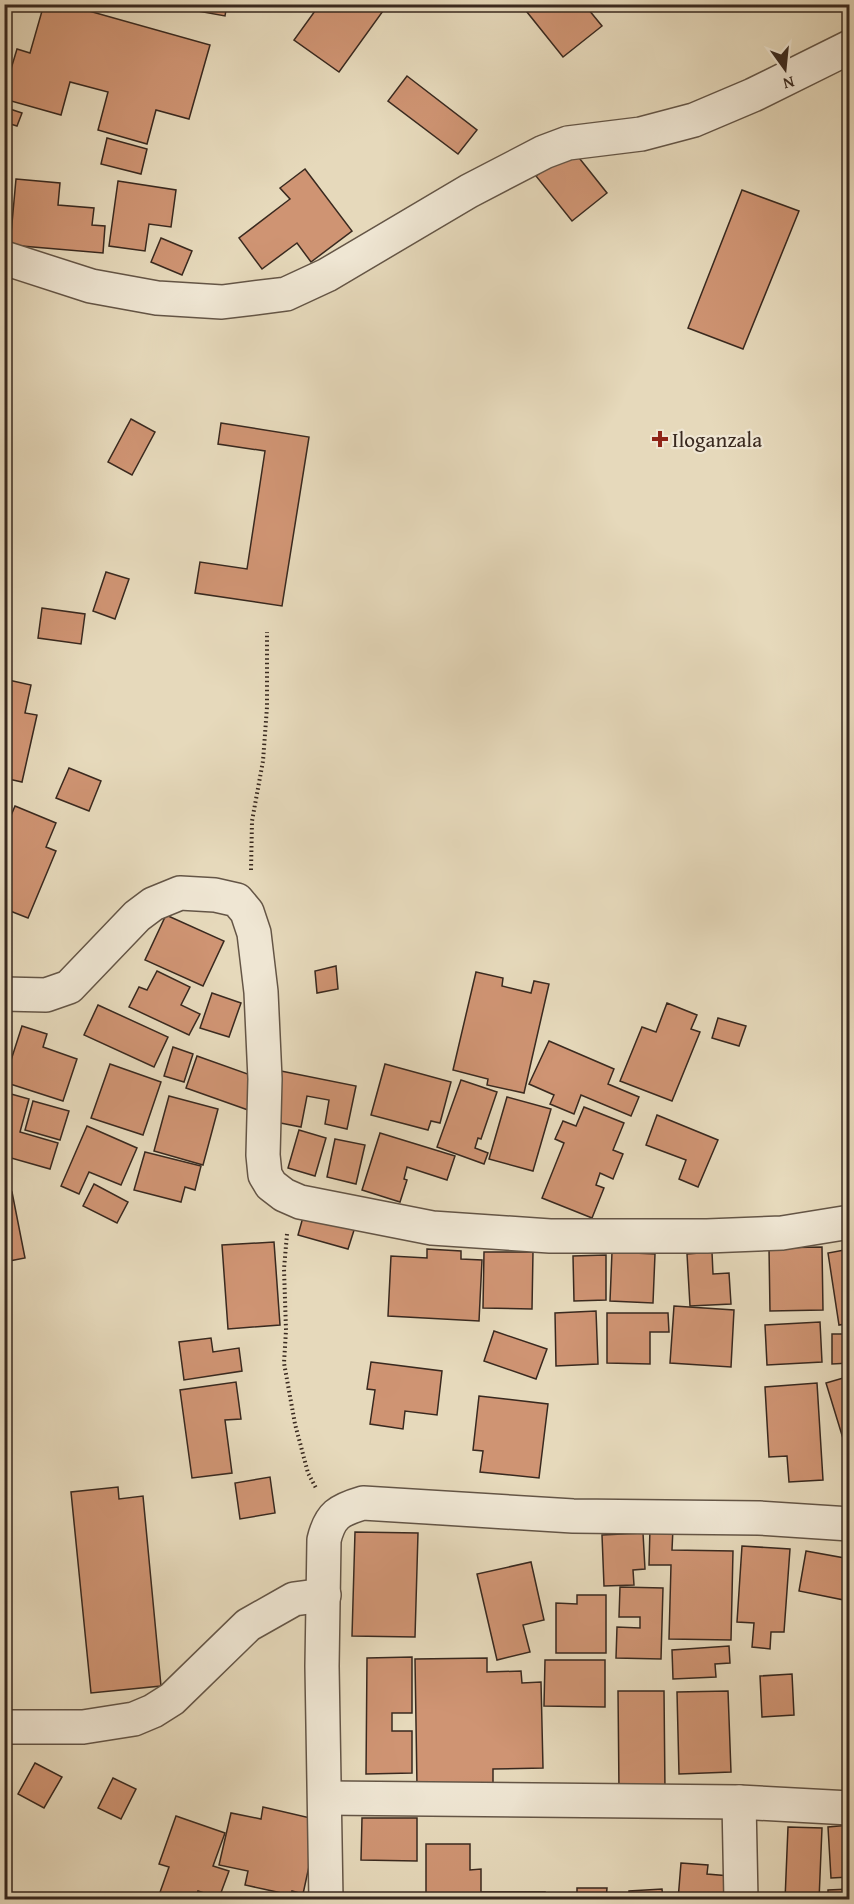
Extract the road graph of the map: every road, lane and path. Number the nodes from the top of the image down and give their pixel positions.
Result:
1 (849, 47) edge
2 (4, 258) edge
3 (267, 632) dead end
4 (247, 912) junction
5 (4, 994) edge
6 (300, 1202) junction
7 (849, 1222) edge
8 (336, 1513) junction
9 (849, 1524) edge
10 (324, 1595) junction
11 (4, 1727) edge
12 (325, 1798) junction
13 (739, 1802) junction
14 (849, 1808) edge
15 (326, 1899) edge
16 (741, 1899) edge

1 - 2 street
3 - 4 path
4 - 5 street
4 - 6 street
6 - 7 street
6 - 8 path
8 - 9 street
8 - 10 street
10 - 11 street
10 - 12 street
12 - 13 street
12 - 15 street
13 - 14 street
13 - 16 street

